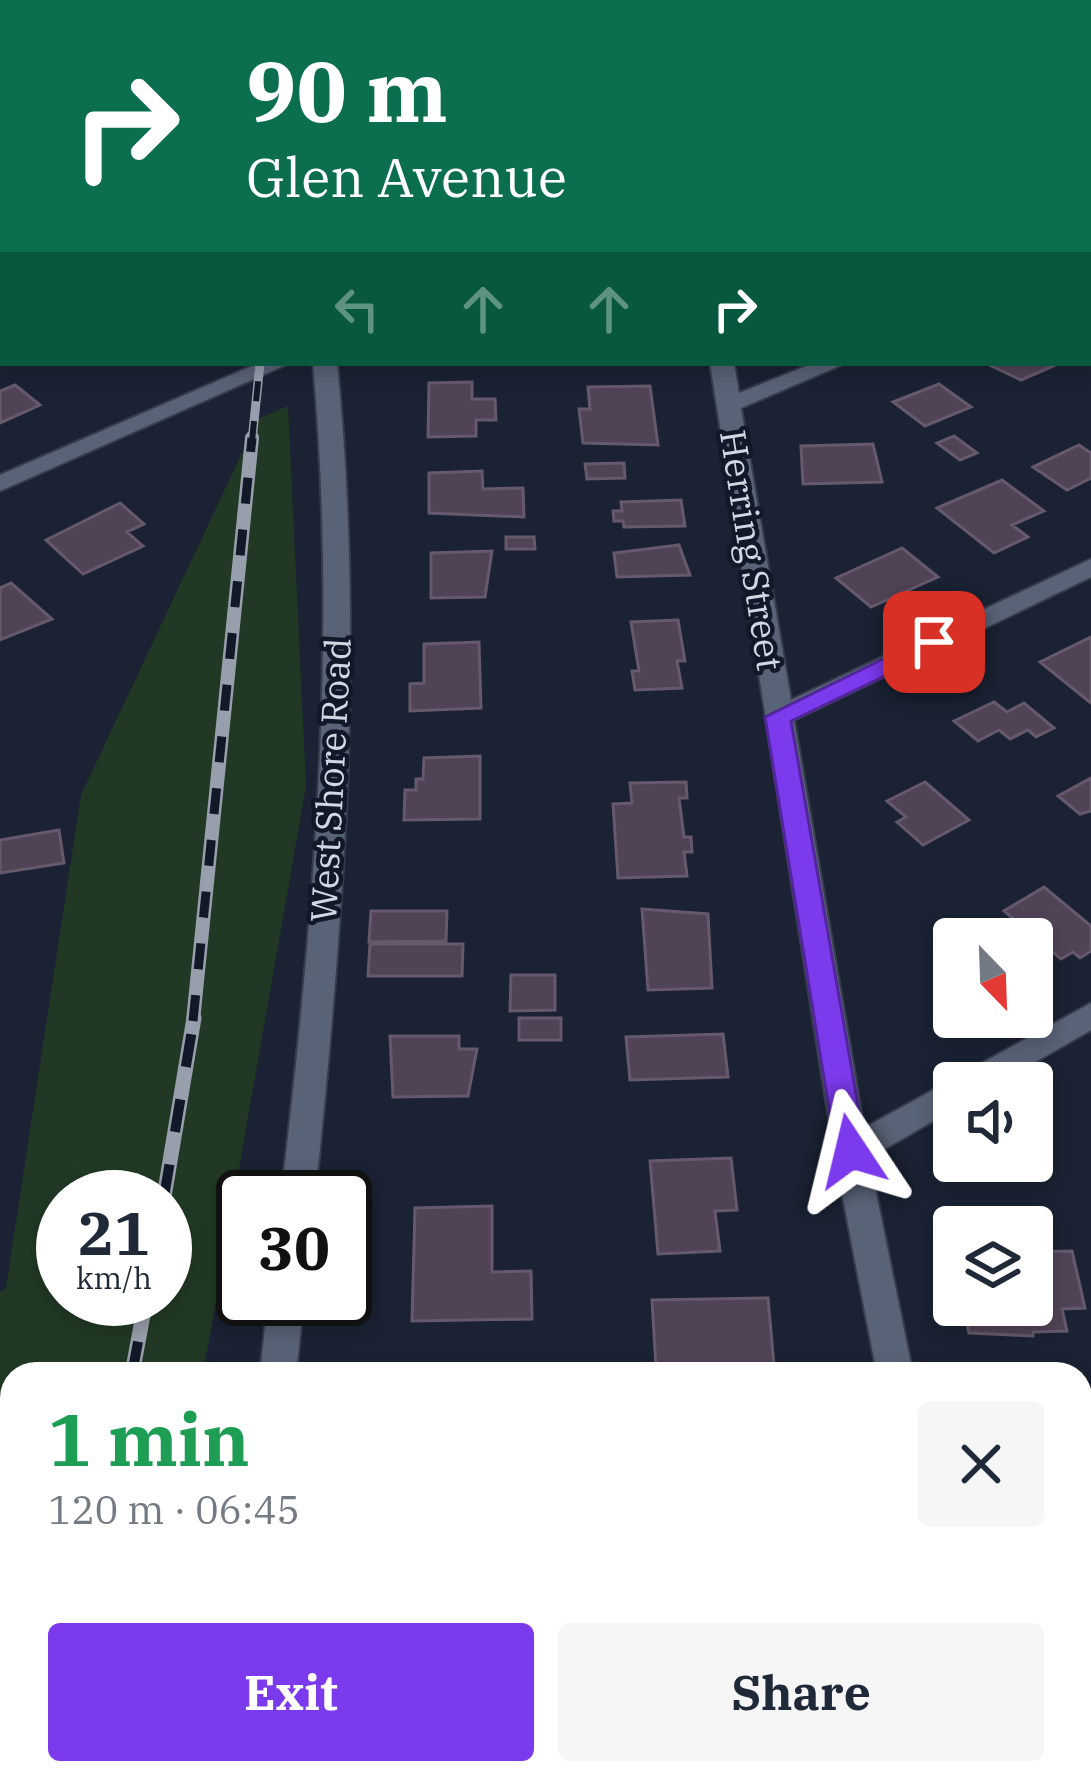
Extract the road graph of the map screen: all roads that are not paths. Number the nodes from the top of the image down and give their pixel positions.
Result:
1 (271, 366) edge
2 (326, 366) edge
3 (722, 366) edge
4 (826, 366) edge
5 (729, 405) junction
6 (0, 484) edge
7 (1091, 567) edge
8 (778, 717) junction
9 (1091, 1015) edge
10 (1009, 1062) edge
11 (933, 1105) edge
12 (851, 1151) junction
13 (301, 1170) edge
14 (283, 1326) edge
15 (279, 1362) edge
16 (893, 1362) edge

1 - 6 street
2 - 13 street, West Shore Road
3 - 5 street, Herring Street
4 - 5 street
5 - 8 street, Herring Street
7 - 8 street
8 - 12 street, Herring Street
9 - 10 street
11 - 12 street
12 - 16 street, Herring Street
14 - 15 street

